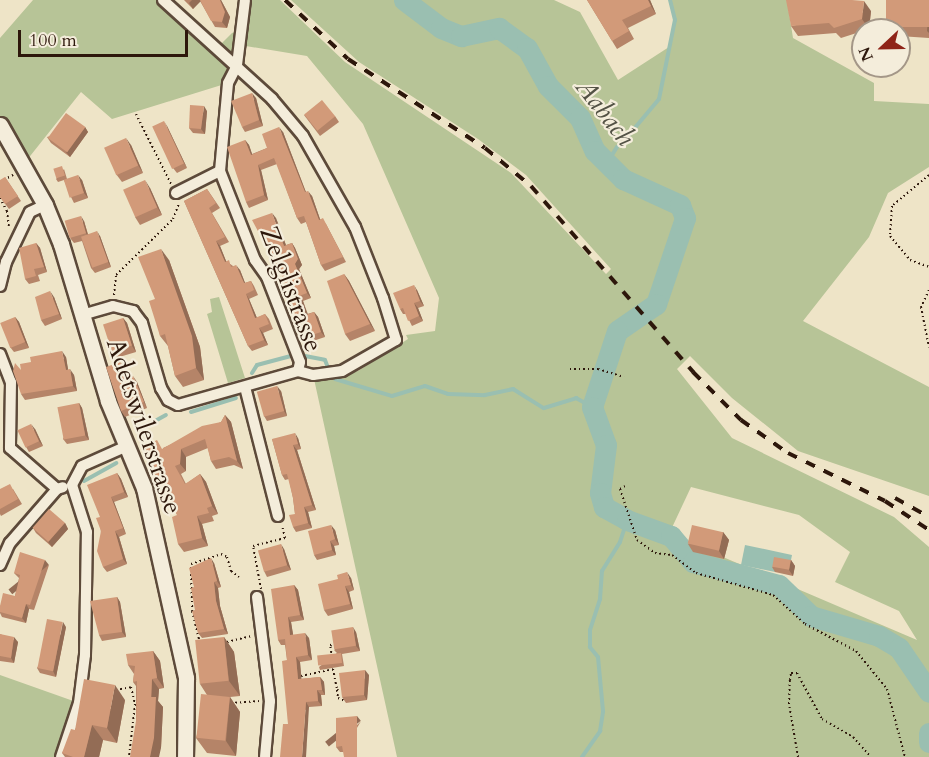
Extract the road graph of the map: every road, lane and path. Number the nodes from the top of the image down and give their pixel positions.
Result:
1 (163, 0) edge
2 (245, 0) edge
3 (237, 65) junction
4 (136, 114) dead end
5 (0, 125) edge
6 (220, 171) junction
7 (19, 172) dead end
8 (929, 175) edge
9 (0, 182) edge
10 (176, 193) junction
11 (0, 198) edge
12 (45, 205) junction
13 (13, 246) junction
14 (3, 262) edge
15 (929, 267) edge
16 (0, 286) edge
17 (929, 290) edge
18 (113, 306) junction
19 (82, 315) junction
20 (929, 347) edge
21 (0, 354) edge
22 (570, 369) dead end
23 (298, 371) junction
24 (624, 376) dead end
25 (245, 387) junction
26 (127, 446) junction
27 (72, 485) junction
28 (625, 486) dead end
29 (57, 489) junction
30 (278, 516) joint
31 (5, 541) edge
32 (0, 565) edge
33 (239, 577) dead end
34 (257, 597) joint
35 (262, 634) junction
36 (211, 642) edge
37 (223, 643) edge
38 (336, 644) edge
39 (338, 654) edge
40 (331, 655) junction
41 (333, 669) junction
42 (296, 676) edge
43 (337, 690) junction
44 (108, 691) edge
45 (344, 691) edge
46 (270, 701) junction
47 (345, 701) edge
48 (227, 703) edge
49 (61, 757) edge
50 (129, 757) edge
51 (184, 757) edge
52 (265, 757) edge
53 (798, 757) edge
54 (871, 757) edge
55 (904, 757) edge

1 - 3 street
2 - 3 street, Zelglistrasse
3 - 6 street, Zelglistrasse
3 - 23 street
4 - 10 path
5 - 12 street, Adetswilerstrasse
6 - 10 street
6 - 23 street, Zelglistrasse
7 - 9 path
8 - 15 path
10 - 18 path
11 - 13 path
12 - 13 street
12 - 19 street, Adetswilerstrasse
13 - 14 street
14 - 16 street
17 - 20 path
18 - 19 street
18 - 25 street, Zelglistrasse
19 - 26 street, Adetswilerstrasse
21 - 29 street
22 - 24 path
23 - 25 street, Zelglistrasse
25 - 30 street
26 - 27 street
26 - 51 street, Adetswilerstrasse
27 - 29 street
27 - 49 street
28 - 55 path
29 - 31 street
30 - 34 path
31 - 32 street
33 - 36 path
34 - 35 street
35 - 37 path
35 - 46 street
38 - 40 path
39 - 40 path
40 - 41 path
41 - 42 path
41 - 43 path
43 - 45 path
43 - 47 path
44 - 50 path
46 - 48 path
46 - 52 street
53 - 54 path

